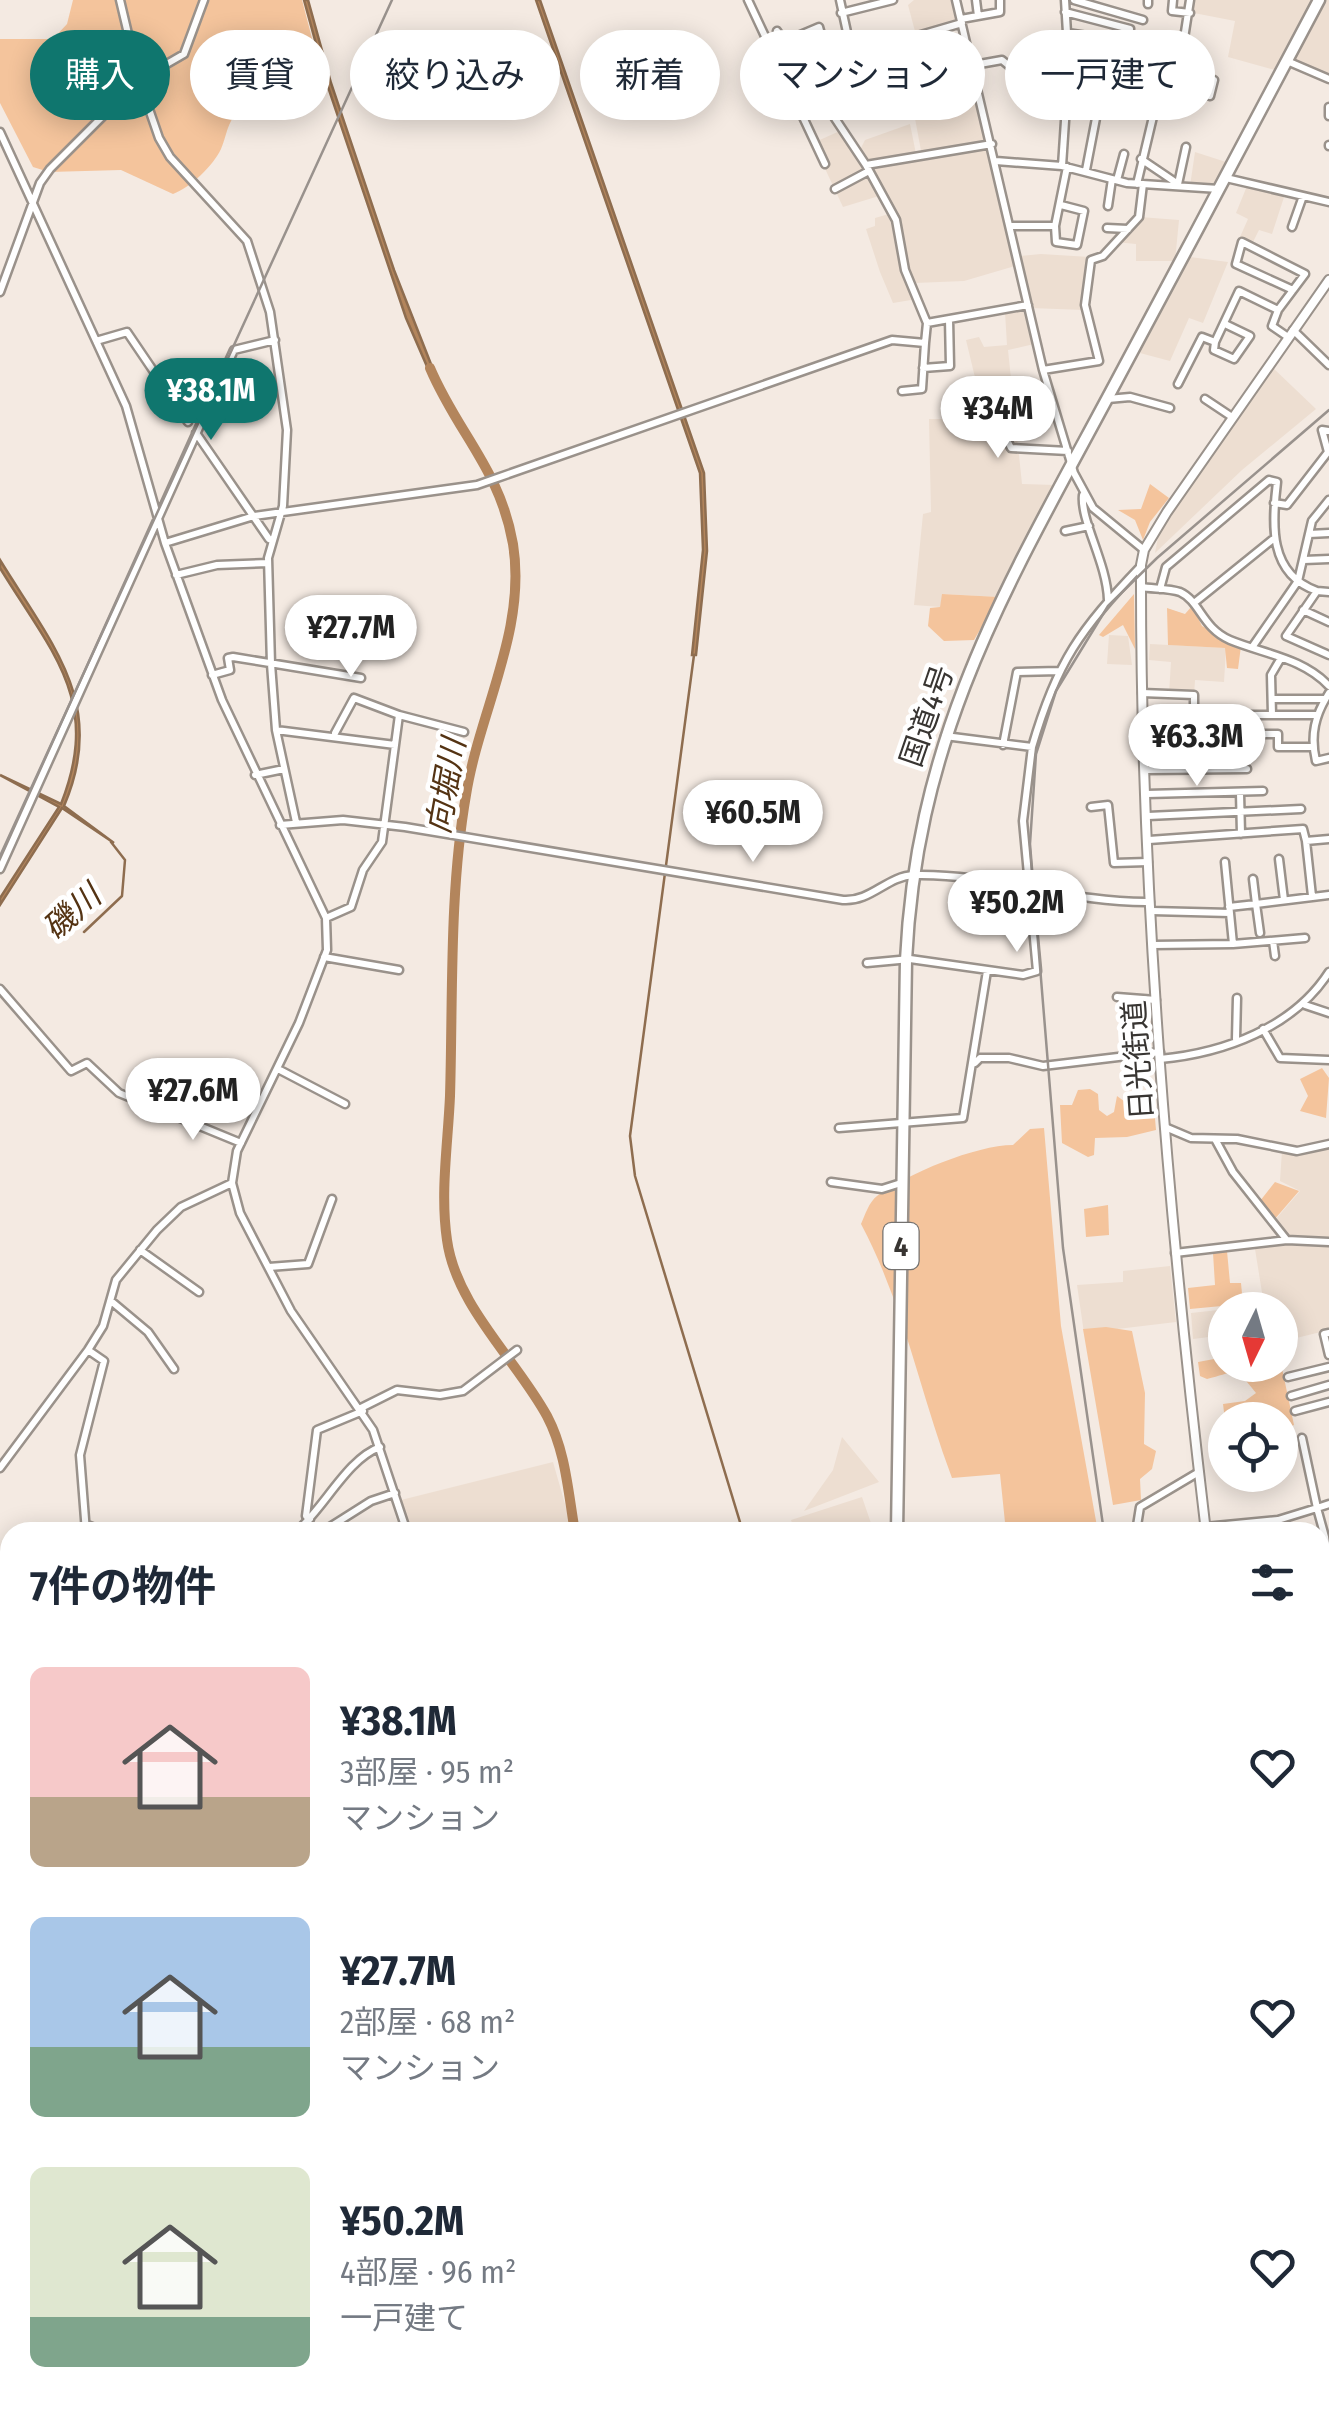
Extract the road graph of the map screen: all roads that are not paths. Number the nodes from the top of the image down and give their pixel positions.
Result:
1 (120, 0) edge
2 (204, 0) edge
3 (748, 0) edge
4 (840, 0) edge
5 (893, 0) edge
6 (956, 0) edge
7 (976, 0) edge
8 (1000, 0) edge
9 (1064, 0) edge
10 (1074, 0) edge
11 (1173, 0) edge
12 (1190, 0) edge
13 (1318, 0) edge
14 (1065, 12) junction
15 (1190, 13) junction
16 (840, 14) junction
17 (978, 16) junction
18 (1143, 20) dead end
19 (962, 21) junction
20 (127, 30) edge
21 (761, 30) edge
22 (843, 30) edge
23 (935, 30) edge
24 (964, 30) edge
25 (1186, 30) edge
26 (1287, 60) junction
27 (170, 62) edge
28 (1329, 79) edge
29 (1329, 106) edge
30 (985, 113) edge
31 (1329, 116) edge
32 (97, 120) edge
33 (155, 120) edge
34 (803, 120) edge
35 (835, 120) edge
36 (1152, 120) edge
37 (0, 132) edge
38 (992, 144) junction
39 (1186, 147) dead end
40 (1124, 154) dead end
41 (996, 160) junction
42 (1141, 160) junction
43 (824, 164) dead end
44 (1064, 166) junction
45 (866, 169) junction
46 (1086, 170) junction
47 (1225, 178) junction
48 (1115, 180) junction
49 (1140, 184) junction
50 (1178, 184) junction
51 (835, 189) dead end
52 (1218, 189) junction
53 (1303, 196) junction
54 (33, 202) junction
55 (1329, 202) edge
56 (1060, 205) junction
57 (1108, 206) dead end
58 (1010, 226) junction
59 (1055, 226) junction
60 (1292, 227) dead end
61 (1107, 228) dead end
62 (1129, 229) junction
63 (1329, 280) edge
64 (1293, 290) junction
65 (0, 292) edge
66 (1028, 305) junction
67 (1278, 310) junction
68 (949, 319) junction
69 (928, 322) junction
70 (1224, 324) junction
71 (1290, 334) junction
72 (275, 340) junction
73 (96, 341) junction
74 (1215, 342) junction
75 (926, 343) junction
76 (1329, 365) edge
77 (923, 368) junction
78 (1043, 370) junction
79 (1178, 384) dead end
80 (982, 389) dead end
81 (902, 390) dead end
82 (1108, 398) junction
83 (1206, 399) dead end
84 (1170, 408) dead end
85 (1232, 417) junction
86 (188, 422) dead end
87 (1329, 432) edge
88 (196, 433) junction
89 (1068, 452) junction
90 (1072, 465) junction
91 (1083, 495) junction
92 (1274, 503) junction
93 (1327, 504) edge
94 (280, 513) junction
95 (158, 516) junction
96 (254, 516) junction
97 (1089, 526) junction
98 (1065, 532) dead end
99 (1329, 532) edge
100 (1309, 534) junction
101 (270, 540) junction
102 (1272, 540) junction
103 (165, 543) junction
104 (1144, 550) junction
105 (1329, 559) edge
106 (1304, 560) junction
107 (268, 563) junction
108 (1142, 565) junction
109 (176, 575) junction
110 (1298, 581) junction
111 (1141, 587) junction
112 (1160, 589) junction
113 (1317, 591) junction
114 (1329, 592) edge
115 (1108, 601) junction
116 (1194, 604) junction
117 (1303, 610) junction
118 (1329, 622) edge
119 (1252, 646) junction
120 (1329, 655) edge
121 (1281, 658) junction
122 (271, 661) junction
123 (1059, 672) junction
124 (212, 675) junction
125 (361, 678) dead end
126 (1142, 692) junction
127 (1328, 693) edge
128 (1272, 699) junction
129 (400, 715) junction
130 (1272, 715) junction
131 (1316, 715) junction
132 (1253, 716) junction
133 (276, 730) junction
134 (464, 732) dead end
135 (335, 734) junction
136 (944, 736) junction
137 (394, 745) junction
138 (1003, 745) junction
139 (1032, 747) junction
140 (1312, 747) junction
141 (1329, 758) edge
142 (284, 768) junction
143 (1248, 769) dead end
144 (1146, 770) junction
145 (254, 775) junction
146 (1262, 791) dead end
147 (1240, 792) junction
148 (1146, 794) junction
149 (1091, 807) dead end
150 (1301, 810) dead end
151 (1241, 813) junction
152 (1148, 816) junction
153 (296, 822) junction
154 (280, 825) junction
155 (385, 825) junction
156 (1242, 834) junction
157 (1329, 839) edge
158 (1149, 840) junction
159 (1306, 841) junction
160 (1279, 859) dead end
161 (1150, 862) junction
162 (1225, 862) dead end
163 (0, 869) edge
164 (912, 875) junction
165 (1253, 878) dead end
166 (1029, 888) junction
167 (1329, 894) edge
168 (1312, 896) junction
169 (1284, 900) junction
170 (1256, 904) junction
171 (1152, 907) junction
172 (1230, 910) junction
173 (996, 916) dead end
174 (326, 918) junction
175 (1032, 923) junction
176 (1260, 933) dead end
177 (1305, 938) dead end
178 (1274, 942) junction
179 (1234, 944) junction
180 (1153, 945) junction
181 (1275, 956) dead end
182 (324, 957) junction
183 (906, 960) junction
184 (867, 964) dead end
185 (399, 970) dead end
186 (987, 971) junction
187 (1329, 972) edge
188 (5, 995) edge
189 (1116, 997) dead end
190 (1237, 998) dead end
191 (1156, 1000) junction
192 (1305, 1005) junction
193 (1329, 1014) edge
194 (1263, 1030) junction
195 (1236, 1040) junction
196 (1160, 1056) junction
197 (1329, 1060) edge
198 (974, 1064) junction
199 (278, 1070) junction
200 (345, 1104) dead end
201 (903, 1122) junction
202 (1165, 1127) junction
203 (838, 1128) dead end
204 (1215, 1138) junction
205 (241, 1143) junction
206 (1329, 1144) edge
207 (831, 1182) dead end
208 (232, 1183) junction
209 (901, 1183) junction
210 (332, 1199) dead end
211 (1286, 1240) junction
212 (1329, 1242) edge
213 (140, 1250) junction
214 (1175, 1253) junction
215 (269, 1268) junction
216 (199, 1292) dead end
217 (111, 1301) junction
218 (1329, 1333) edge
219 (88, 1350) junction
220 (1328, 1350) edge
221 (515, 1351) dead end
222 (1329, 1367) edge
223 (174, 1369) dead end
224 (1298, 1375) edge
225 (1329, 1385) edge
226 (1290, 1396) dead end
227 (1329, 1402) edge
228 (362, 1410) junction
229 (1298, 1410) edge
230 (1302, 1438) dead end
231 (380, 1447) junction
232 (0, 1468) edge
233 (1199, 1472) junction
234 (394, 1493) junction
235 (1329, 1504) edge
236 (1317, 1508) junction
237 (86, 1522) edge
238 (307, 1522) joint
239 (334, 1522) edge
240 (404, 1522) edge
241 (896, 1522) edge
242 (1138, 1522) edge
243 (1205, 1522) edge
244 (1264, 1522) edge
245 (1319, 1522) edge

1 - 20 street
2 - 27 street
3 - 21 street
4 - 16 street
5 - 16 street
6 - 19 street
7 - 17 street
8 - 17 street
9 - 14 street
10 - 18 street
11 - 15 street
12 - 15 street
13 - 26 highway, 国道4号 / 4
14 - 14 street
15 - 25 street
16 - 22 street
17 - 19 street
19 - 23 street
19 - 24 street
26 - 28 street
26 - 47 highway, 国道4号 / 4
29 - 31 street
30 - 38 street
32 - 54 street
33 - 72 street
34 - 43 street
35 - 45 street
36 - 42 street
37 - 54 street
38 - 41 street
38 - 45 street
39 - 50 street
40 - 48 street
41 - 44 street
41 - 58 street
42 - 49 street
42 - 50 street
44 - 46 street
44 - 46 street
44 - 56 street
45 - 51 street
45 - 69 street
46 - 48 street
47 - 52 highway, 国道4号 / 4
47 - 53 street
48 - 49 street
48 - 57 street
49 - 50 street
49 - 62 street
50 - 52 street
52 - 82 highway, 国道4号 / 4
53 - 55 street
53 - 60 street
54 - 65 street
54 - 73 street
56 - 59 street
56 - 59 street
58 - 59 street
58 - 66 street
61 - 62 street
62 - 78 street
63 - 71 main road, 日光街道
64 - 64 street
64 - 67 street
66 - 68 street
66 - 78 street
67 - 70 street
67 - 71 street
68 - 69 street
68 - 77 street
69 - 75 street
70 - 74 street
70 - 74 street
71 - 76 street
71 - 85 main road, 日光街道
72 - 88 street
72 - 94 street
73 - 86 street
73 - 95 street
74 - 79 street
75 - 77 street
75 - 94 street
77 - 81 street
78 - 89 street
80 - 89 street
82 - 84 street
82 - 90 highway, 国道4号 / 4
83 - 85 street
85 - 104 main road, 日光街道
87 - 92 street
88 - 95 street
88 - 96 street
89 - 90 street
90 - 91 street
90 - 136 highway, 国道4号 / 4
91 - 97 street
91 - 104 street
92 - 102 street
92 - 112 street
93 - 100 street
94 - 96 street
94 - 101 street
95 - 103 street
95 - 163 street
96 - 101 street
96 - 103 street
97 - 98 street
97 - 115 street
99 - 100 street
100 - 106 street
101 - 107 street
102 - 110 street
102 - 116 street
103 - 109 street
104 - 108 main road, 日光街道
105 - 106 street
106 - 110 street
107 - 109 street
107 - 122 street
108 - 111 main road, 日光街道
108 - 115 street
109 - 124 street
110 - 113 street
110 - 119 street
111 - 112 street
111 - 126 main road, 日光街道
112 - 116 street
113 - 114 street
113 - 117 street
115 - 123 street
116 - 119 street
117 - 118 street
117 - 120 street
119 - 121 street
121 - 127 street
121 - 128 street
122 - 124 street
122 - 125 street
122 - 133 street
123 - 138 street
123 - 139 street
124 - 145 street
126 - 132 street
126 - 144 main road, 日光街道
127 - 128 street
127 - 131 street
128 - 130 street
129 - 134 street
129 - 135 street
129 - 137 street
130 - 131 street
130 - 132 street
131 - 140 street
132 - 140 street
133 - 135 street
133 - 142 street
135 - 137 street
136 - 138 street
136 - 164 highway, 国道4号 / 4
137 - 155 street
138 - 139 street
139 - 166 street
140 - 141 street
142 - 145 street
142 - 153 street
143 - 144 street
144 - 148 main road, 日光街道
145 - 154 street
146 - 147 street
147 - 148 street
147 - 151 street
148 - 152 main road, 日光街道
149 - 161 street
150 - 151 street
151 - 152 street
151 - 156 street
152 - 158 main road, 日光街道
153 - 154 street
153 - 155 street
154 - 174 street
155 - 164 street
155 - 174 street
156 - 158 street
156 - 159 street
157 - 159 street
158 - 161 main road, 日光街道
159 - 168 street
160 - 169 street
161 - 171 main road, 日光街道
162 - 172 street
164 - 166 street
164 - 183 highway, 国道4号 / 4
165 - 170 street
166 - 171 street
166 - 175 street
167 - 168 street
168 - 169 street
169 - 170 street
170 - 172 street
170 - 176 street
171 - 172 street
171 - 180 main road, 日光街道
172 - 179 street
173 - 175 street
174 - 182 street
175 - 186 street
177 - 178 street
178 - 179 street
178 - 181 street
179 - 180 street
180 - 191 main road, 日光街道
182 - 185 street
182 - 199 street
183 - 184 street
183 - 186 street
183 - 201 highway, 国道4号 / 4
186 - 198 street
187 - 192 street
188 - 205 street
189 - 191 street
190 - 195 street
191 - 196 main road, 日光街道
192 - 193 street
192 - 194 street
194 - 195 street
194 - 197 street
195 - 196 street
196 - 198 street
196 - 202 main road, 日光街道
198 - 201 street
199 - 200 street
199 - 205 street
201 - 203 street
201 - 209 highway, 国道4号 / 4
202 - 204 street
202 - 214 main road, 日光街道
204 - 206 street
204 - 211 street
205 - 208 street
207 - 209 street
208 - 213 street
208 - 215 street
209 - 241 highway, 国道4号 / 4
210 - 215 street
211 - 212 street
211 - 214 street
213 - 216 street
213 - 217 street
214 - 233 main road, 日光街道
215 - 228 street
217 - 219 street
217 - 223 street
218 - 220 street
219 - 232 street
219 - 237 street
221 - 228 street
222 - 224 street
225 - 226 street
227 - 229 street
228 - 231 street
228 - 238 street
230 - 236 street
231 - 234 street
231 - 238 street
233 - 242 street
233 - 243 main road, 日光街道
234 - 239 street
234 - 240 street
235 - 236 street
236 - 244 street
236 - 245 street

